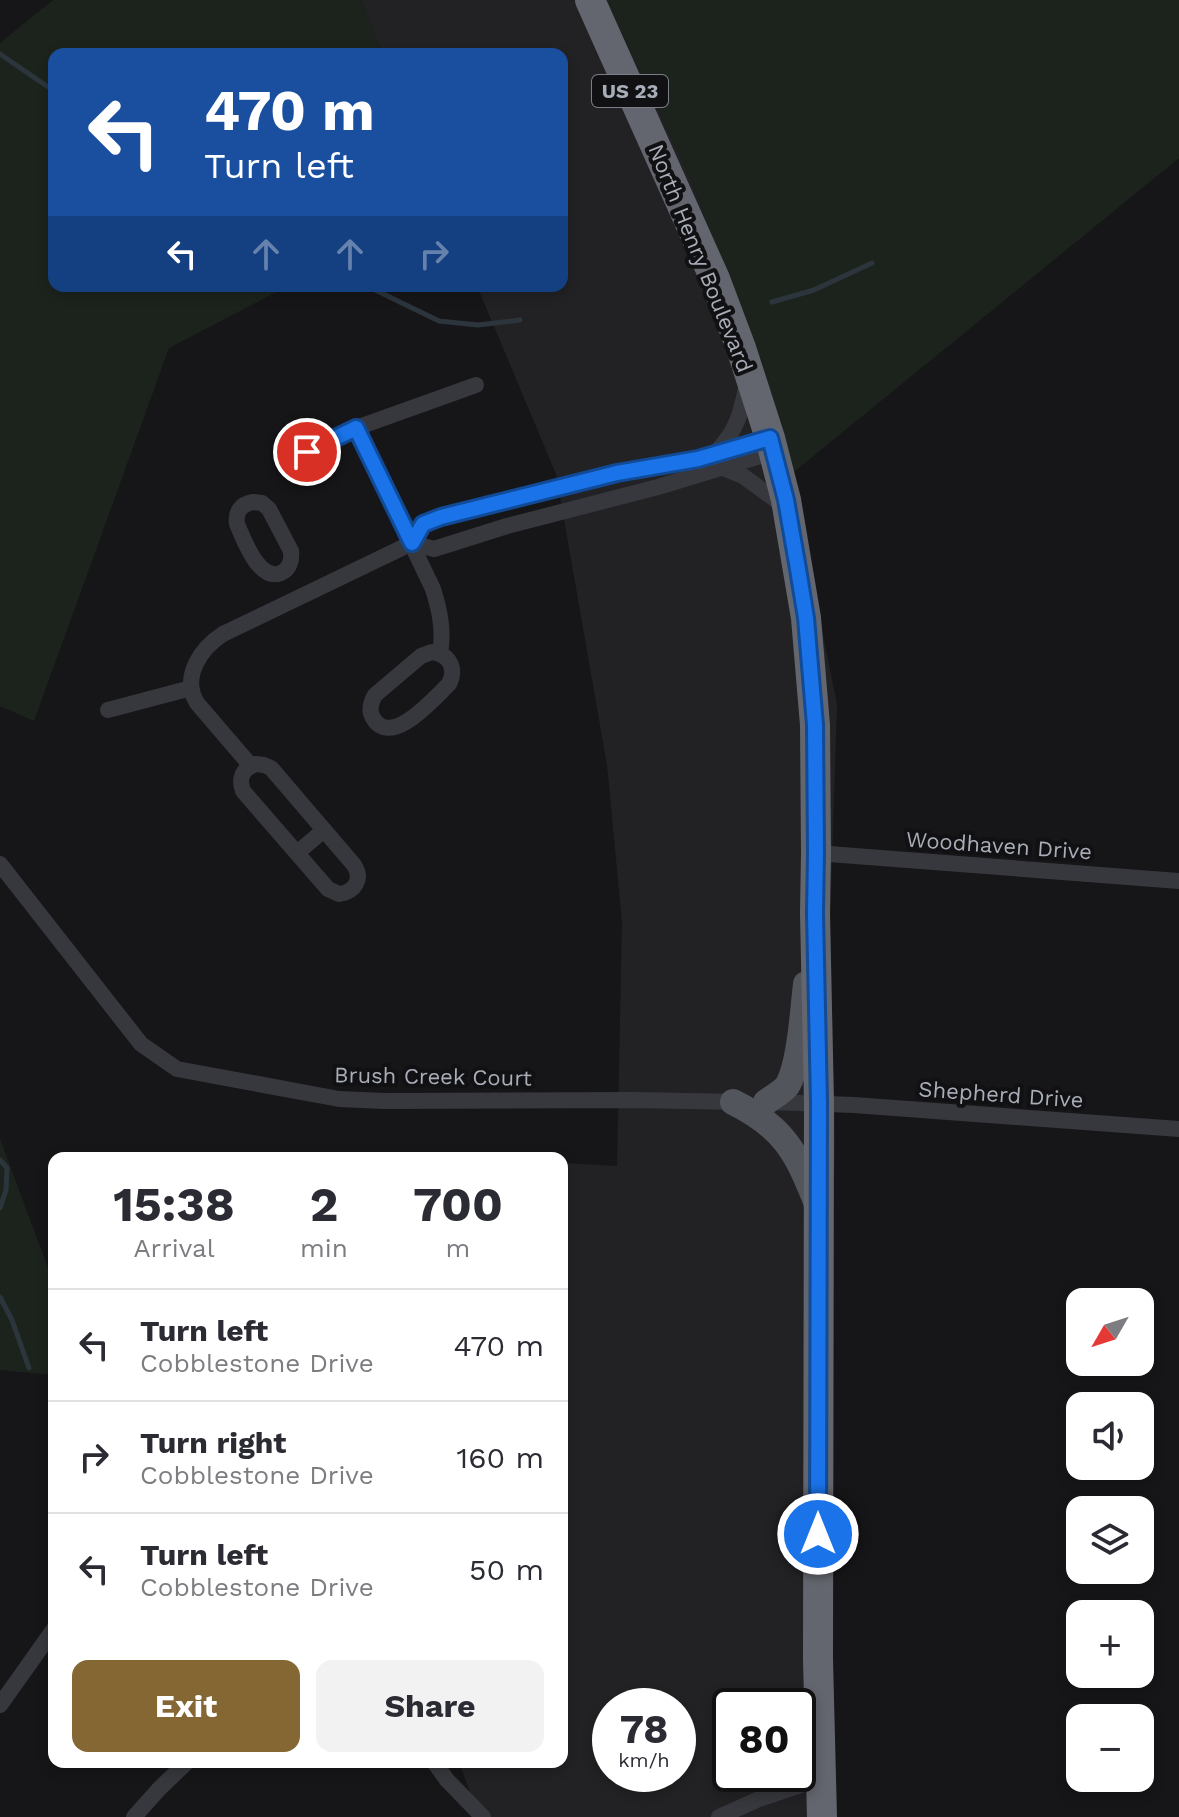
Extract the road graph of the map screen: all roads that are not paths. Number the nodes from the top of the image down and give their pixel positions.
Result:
1 (590, 0) edge
2 (749, 374) junction
3 (476, 385) dead end
4 (356, 428) junction
5 (772, 445) junction
6 (283, 463) dead end
7 (709, 463) junction
8 (788, 510) junction
9 (412, 543) junction
10 (283, 572) dead end
11 (298, 597) junction
12 (440, 654) junction
13 (191, 688) junction
14 (108, 710) dead end
15 (251, 766) junction
16 (324, 830) junction
17 (297, 853) junction
18 (816, 853) junction
19 (0, 864) edge
20 (1179, 881) edge
21 (815, 913) junction
22 (733, 1102) junction
23 (766, 1102) junction
24 (819, 1103) junction
25 (1179, 1129) edge
26 (819, 1209) junction
27 (48, 1637) edge
28 (0, 1705) edge
29 (181, 1768) edge
30 (438, 1768) edge
31 (822, 1778) junction
32 (134, 1817) edge
33 (483, 1817) edge
34 (719, 1817) edge
35 (822, 1817) edge

1 - 2 highway, North Henry Boulevard / US 23
2 - 5 highway, North Henry Boulevard / US 23
2 - 7 street
3 - 4 street
4 - 6 street
4 - 9 street
5 - 7 street
5 - 8 highway, North Henry Boulevard / US 23
7 - 8 street
7 - 9 street
7 - 9 street
8 - 18 highway, North Henry Boulevard / US 23
9 - 11 street
9 - 12 street
10 - 11 street
11 - 13 street
12 - 12 street
13 - 14 street
13 - 15 street
15 - 16 street
15 - 17 street
16 - 17 street
16 - 17 street
18 - 20 street, Woodhaven Drive
18 - 21 highway, North Henry Boulevard / US 23
19 - 22 street, Brush Creek Court
21 - 23 main road
21 - 24 highway, North Henry Boulevard / US 23
22 - 23 street, Brush Creek Court
22 - 26 main road
23 - 24 street, Brush Creek Court
24 - 25 street, Shepherd Drive
24 - 26 highway, North Henry Boulevard / US 23
26 - 31 highway, North Henry Boulevard / US 23
27 - 28 street
29 - 32 street
30 - 33 street
31 - 34 street
31 - 35 highway, North Henry Boulevard / US 23

